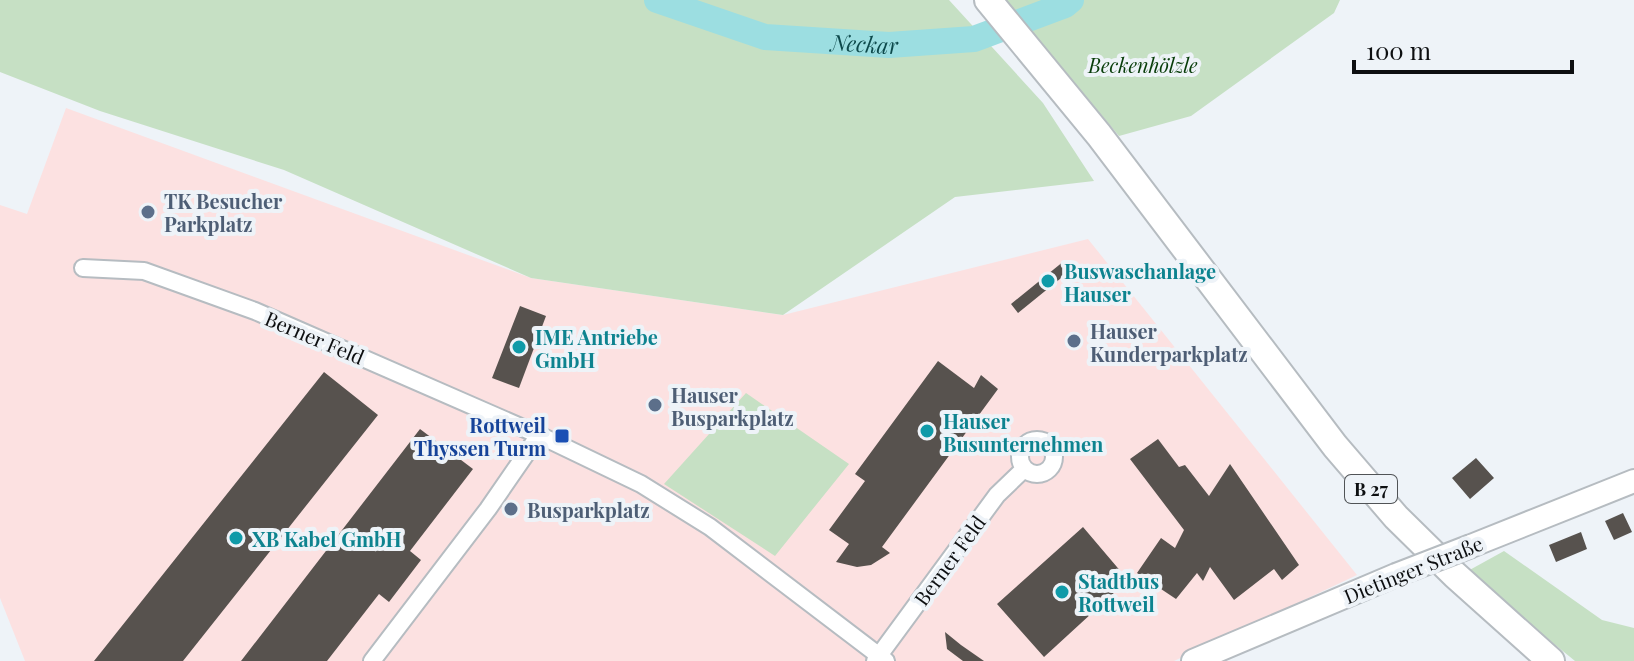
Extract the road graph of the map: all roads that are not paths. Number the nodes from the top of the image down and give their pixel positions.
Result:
1 (988, 0) edge
2 (83, 268) dead end
3 (539, 435) junction
4 (1024, 469) dead end
5 (1634, 481) edge
6 (880, 659) edge
7 (372, 661) edge
8 (1193, 661) edge
9 (1551, 661) edge

1 - 9 main road, B 27
2 - 3 street, Berner Feld
3 - 6 street, Berner Feld
3 - 7 street
4 - 6 street, Berner Feld
5 - 8 street, Dietinger Straße, bridge

